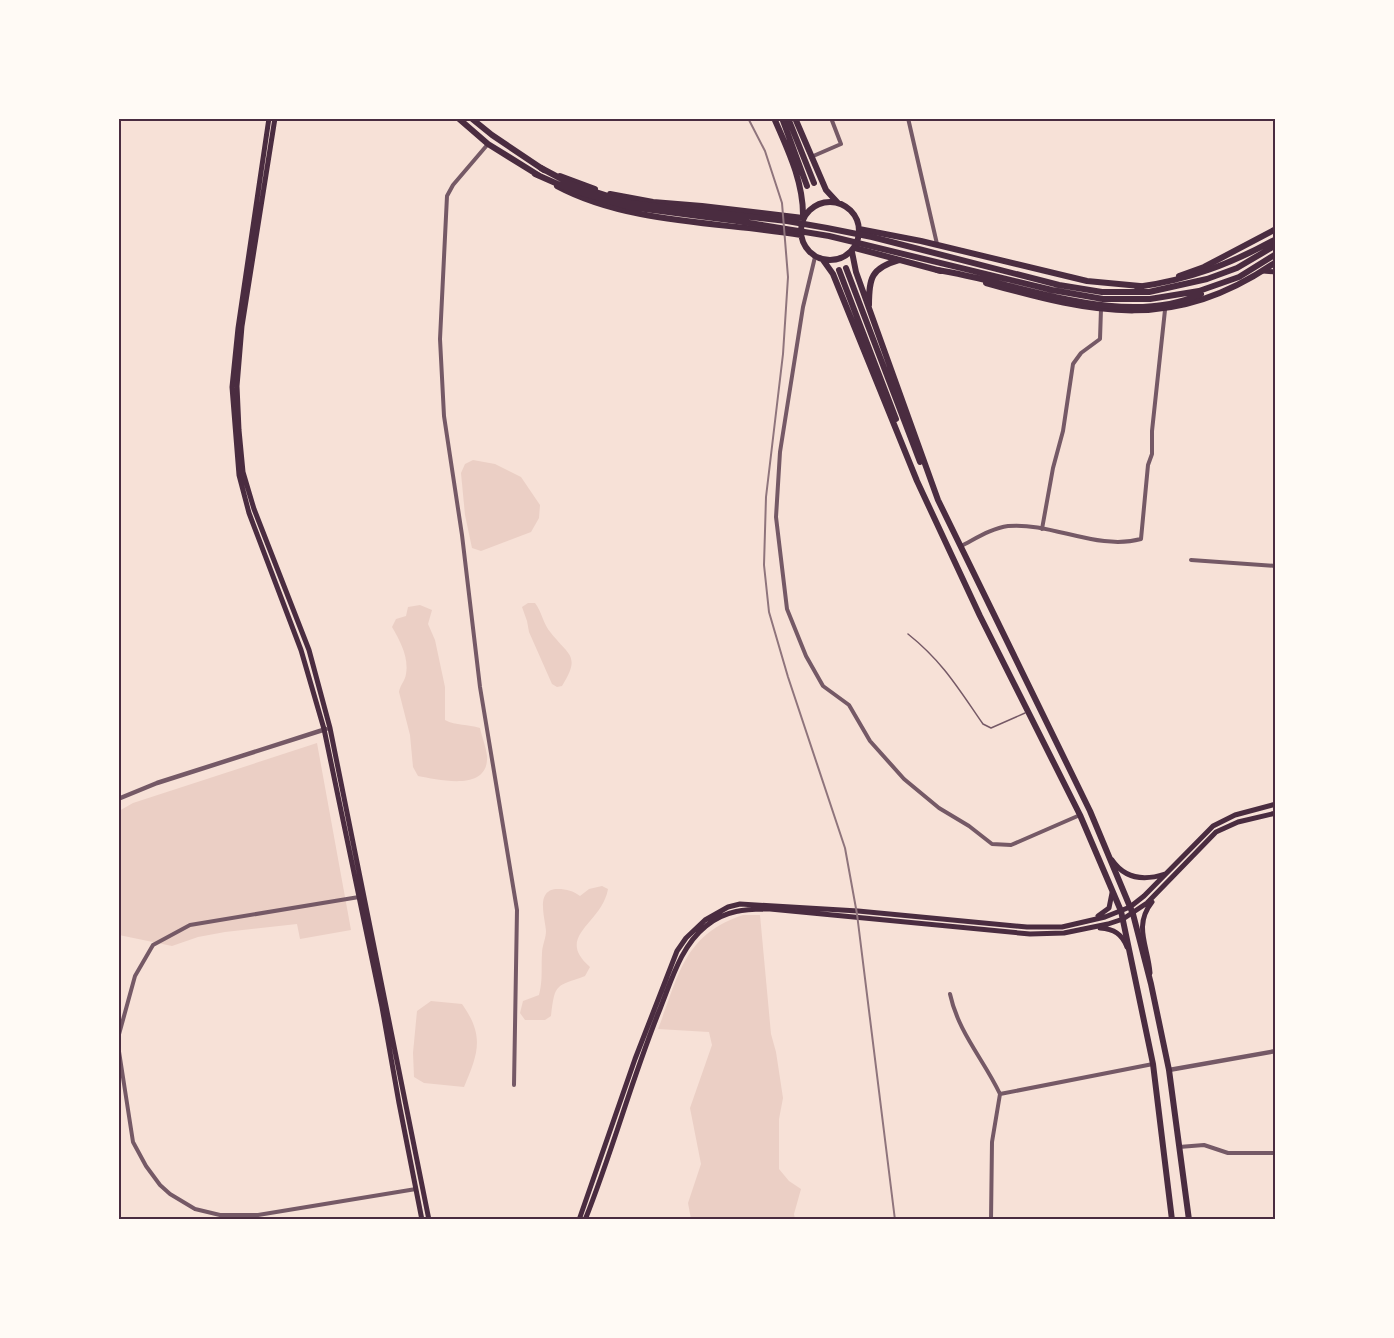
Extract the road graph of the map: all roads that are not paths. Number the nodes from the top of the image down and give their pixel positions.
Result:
1 (268, 118) edge
2 (276, 118) edge
3 (458, 118) edge
4 (471, 118) edge
5 (774, 118) edge
6 (782, 118) edge
7 (788, 118) edge
8 (795, 118) edge
9 (831, 118) edge
10 (908, 118) edge
11 (272, 127) junction
12 (488, 144) junction
13 (811, 157) junction
14 (541, 168) junction
15 (535, 174) junction
16 (570, 186) junction
17 (839, 203) junction
18 (803, 218) junction
19 (1275, 228) edge
20 (860, 229) junction
21 (801, 235) junction
22 (1275, 239) edge
23 (937, 245) junction
24 (1275, 245) edge
25 (853, 250) junction
26 (1275, 254) edge
27 (814, 257) junction
28 (823, 260) junction
29 (900, 260) junction
30 (1275, 262) edge
31 (937, 270) junction
32 (1263, 271) junction
33 (1275, 272) edge
34 (1222, 284) junction
35 (1137, 287) junction
36 (869, 309) junction
37 (1101, 309) junction
38 (1165, 310) junction
39 (938, 500) junction
40 (927, 504) junction
41 (1042, 529) junction
42 (961, 546) junction
43 (1191, 560) dead end
44 (1275, 566) edge
45 (908, 634) dead end
46 (1028, 712) junction
47 (327, 729) junction
48 (118, 799) edge
49 (1275, 804) edge
50 (1275, 813) edge
51 (1080, 815) junction
52 (1110, 858) junction
53 (1166, 874) junction
54 (1166, 884) junction
55 (1111, 889) junction
56 (359, 897) junction
57 (1131, 910) junction
58 (1121, 911) junction
59 (1123, 919) junction
60 (1089, 921) junction
61 (1092, 927) junction
62 (1136, 977) junction
63 (1151, 984) junction
64 (950, 994) dead end
65 (118, 1038) edge
66 (118, 1046) edge
67 (1275, 1051) edge
68 (1153, 1064) junction
69 (1169, 1070) junction
70 (514, 1085) dead end
71 (1000, 1094) junction
72 (1179, 1147) junction
73 (1275, 1153) edge
74 (416, 1190) junction
75 (422, 1220) edge
76 (429, 1220) edge
77 (579, 1220) edge
78 (585, 1220) edge
79 (991, 1220) edge
80 (1172, 1220) edge
81 (1189, 1220) edge

1 - 11 main road
2 - 11 main road
3 - 12 main road
4 - 14 main road
5 - 18 main road
6 - 7 main road
8 - 13 main road
9 - 13 street
10 - 23 street
11 - 47 main road
12 - 15 main road
12 - 70 street
13 - 17 main road
14 - 16 main road
14 - 18 main road
15 - 16 main road
15 - 21 main road
16 - 24 main road
16 - 34 main road
17 - 18 main road
17 - 20 main road
18 - 21 main road
19 - 35 main road
20 - 23 main road
20 - 25 main road
21 - 27 main road
22 - 35 main road
23 - 35 main road
25 - 28 main road
25 - 29 main road
25 - 36 main road
26 - 34 main road
27 - 28 main road
27 - 51 street
28 - 40 main road
29 - 31 main road
29 - 36 main road
30 - 32 main road
31 - 34 main road
31 - 37 main road
32 - 33 main road
32 - 38 main road
36 - 39 main road
37 - 38 main road
37 - 41 street
38 - 41 street
39 - 40 main road
39 - 42 main road
40 - 46 main road
41 - 42 street
42 - 52 main road
43 - 44 street
45 - 46 lane
46 - 51 main road
47 - 48 street
47 - 56 main road
47 - 76 main road
49 - 53 main road
50 - 54 main road
51 - 55 main road
52 - 53 main road
52 - 57 main road
53 - 57 main road
54 - 57 main road
54 - 63 main road
55 - 58 main road
55 - 60 main road
56 - 65 street
56 - 74 main road
57 - 58 main road
57 - 59 main road
57 - 63 main road
58 - 59 main road
58 - 60 main road
59 - 61 main road
59 - 62 main road
60 - 77 main road
61 - 62 main road
61 - 78 main road
62 - 68 main road
63 - 69 main road
64 - 71 street
66 - 74 street
67 - 69 street
68 - 71 street
68 - 80 main road
69 - 72 main road
71 - 79 street
72 - 73 street
72 - 81 main road
74 - 75 main road

